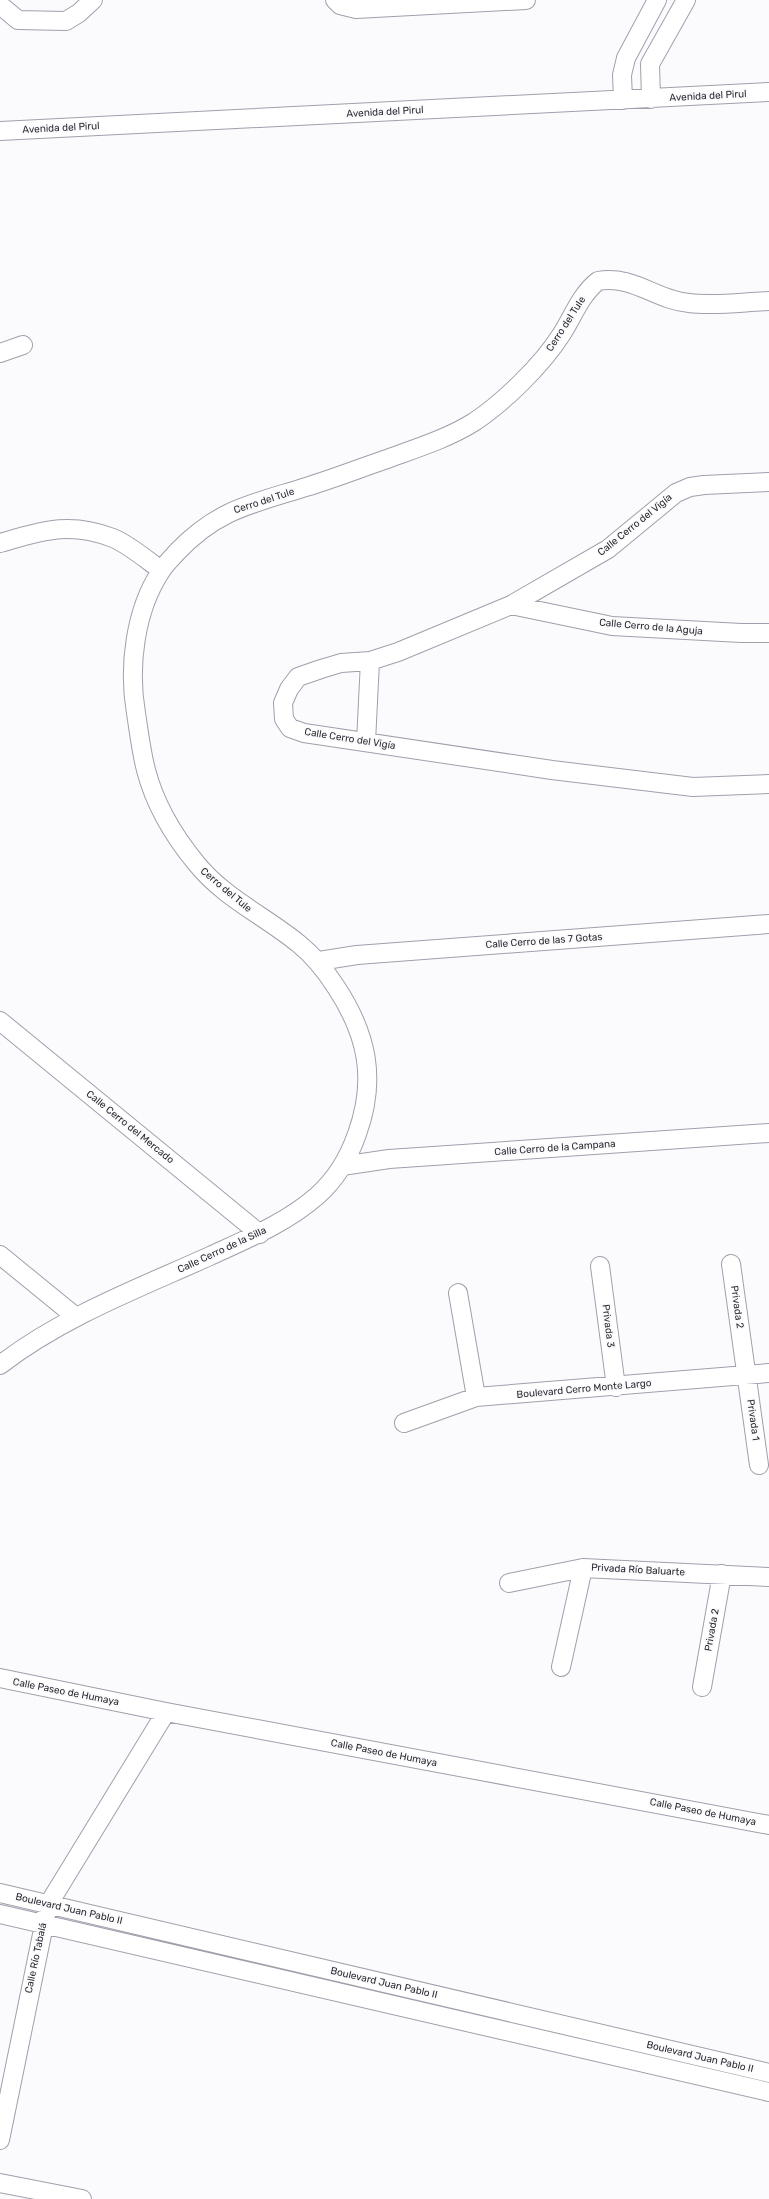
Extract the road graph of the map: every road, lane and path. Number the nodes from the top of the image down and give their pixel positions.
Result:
1 (94, 0) edge
2 (335, 0) edge
3 (526, 0) edge
4 (657, 0) edge
5 (686, 0) edge
6 (0, 5) edge
7 (769, 92) edge
8 (651, 99) junction
9 (623, 100) junction
10 (0, 131) edge
11 (769, 301) edge
12 (23, 345) dead end
13 (0, 353) edge
14 (769, 482) edge
15 (0, 543) edge
16 (162, 570) junction
17 (511, 605) junction
18 (769, 633) edge
19 (370, 661) junction
20 (366, 742) junction
21 (769, 784) edge
22 (769, 924) edge
23 (318, 961) junction
24 (0, 1021) edge
25 (769, 1133) edge
26 (342, 1166) junction
27 (260, 1234) junction
28 (0, 1255) edge
29 (731, 1264) dead end
30 (600, 1266) dead end
31 (458, 1293) dead end
32 (76, 1317) junction
33 (0, 1365) edge
34 (769, 1373) edge
35 (747, 1374) junction
36 (616, 1387) junction
37 (476, 1397) junction
38 (404, 1423) dead end
39 (759, 1465) dead end
40 (583, 1568) junction
41 (722, 1574) junction
42 (769, 1577) edge
43 (509, 1583) dead end
44 (561, 1667) dead end
45 (0, 1678) edge
46 (702, 1687) dead end
47 (166, 1712) junction
48 (769, 1825) edge
49 (0, 1893) edge
50 (48, 1904) junction
51 (0, 1914) edge
52 (43, 1925) junction
53 (769, 2073) edge
54 (769, 2092) edge
55 (0, 2140) edge
56 (0, 2182) edge
57 (82, 2199) edge

1 - 6 street
2 - 3 street
4 - 9 street
5 - 8 street
7 - 8 street, Avenida del Pirul
8 - 9 street, Avenida del Pirul
9 - 10 street, Avenida del Pirul
11 - 16 street, Cerro del Tule
12 - 13 street
14 - 17 street, Calle Cerro del Vigía
15 - 16 street
16 - 23 street, Cerro del Tule
17 - 18 street, Calle Cerro de la Aguja
17 - 19 street, Calle Cerro del Vigía
19 - 20 street
19 - 20 street, Calle Cerro del Vigía
20 - 21 street, Calle Cerro del Vigía
22 - 23 street, Calle Cerro de las 7 Gotas
23 - 26 street, Calle Cerro de la Silla
24 - 27 street, Calle Cerro del Mercado
25 - 26 street, Calle Cerro de la Campana
26 - 27 street, Calle Cerro de la Silla
27 - 32 street, Calle Cerro de la Silla
28 - 32 street
29 - 35 street, Privada 2
30 - 36 street, Privada 3
31 - 37 street
32 - 33 street, Calle Cerro de la Silla
34 - 35 street, Boulevard Cerro Monte Largo
35 - 36 street, Boulevard Cerro Monte Largo
35 - 39 street, Privada 1
36 - 37 street, Boulevard Cerro Monte Largo
37 - 38 street, Boulevard Cerro Monte Largo
40 - 41 street, Privada Río Baluarte
40 - 43 street, Privada Río Baluarte
40 - 44 street
41 - 42 street, Privada Río Baluarte
41 - 46 street, Privada 2
45 - 47 street, Calle Paseo de Humaya
47 - 48 street, Calle Paseo de Humaya
47 - 50 street, Calle Río Tabalá
49 - 50 street, Boulevard Juan Pablo II
50 - 52 street, Calle Río Tabalá
50 - 53 street, Boulevard Juan Pablo II
51 - 52 street, Boulevard Juan Pablo II
52 - 54 street, Boulevard Juan Pablo II
52 - 55 street, Calle Río Tabalá
56 - 57 street

